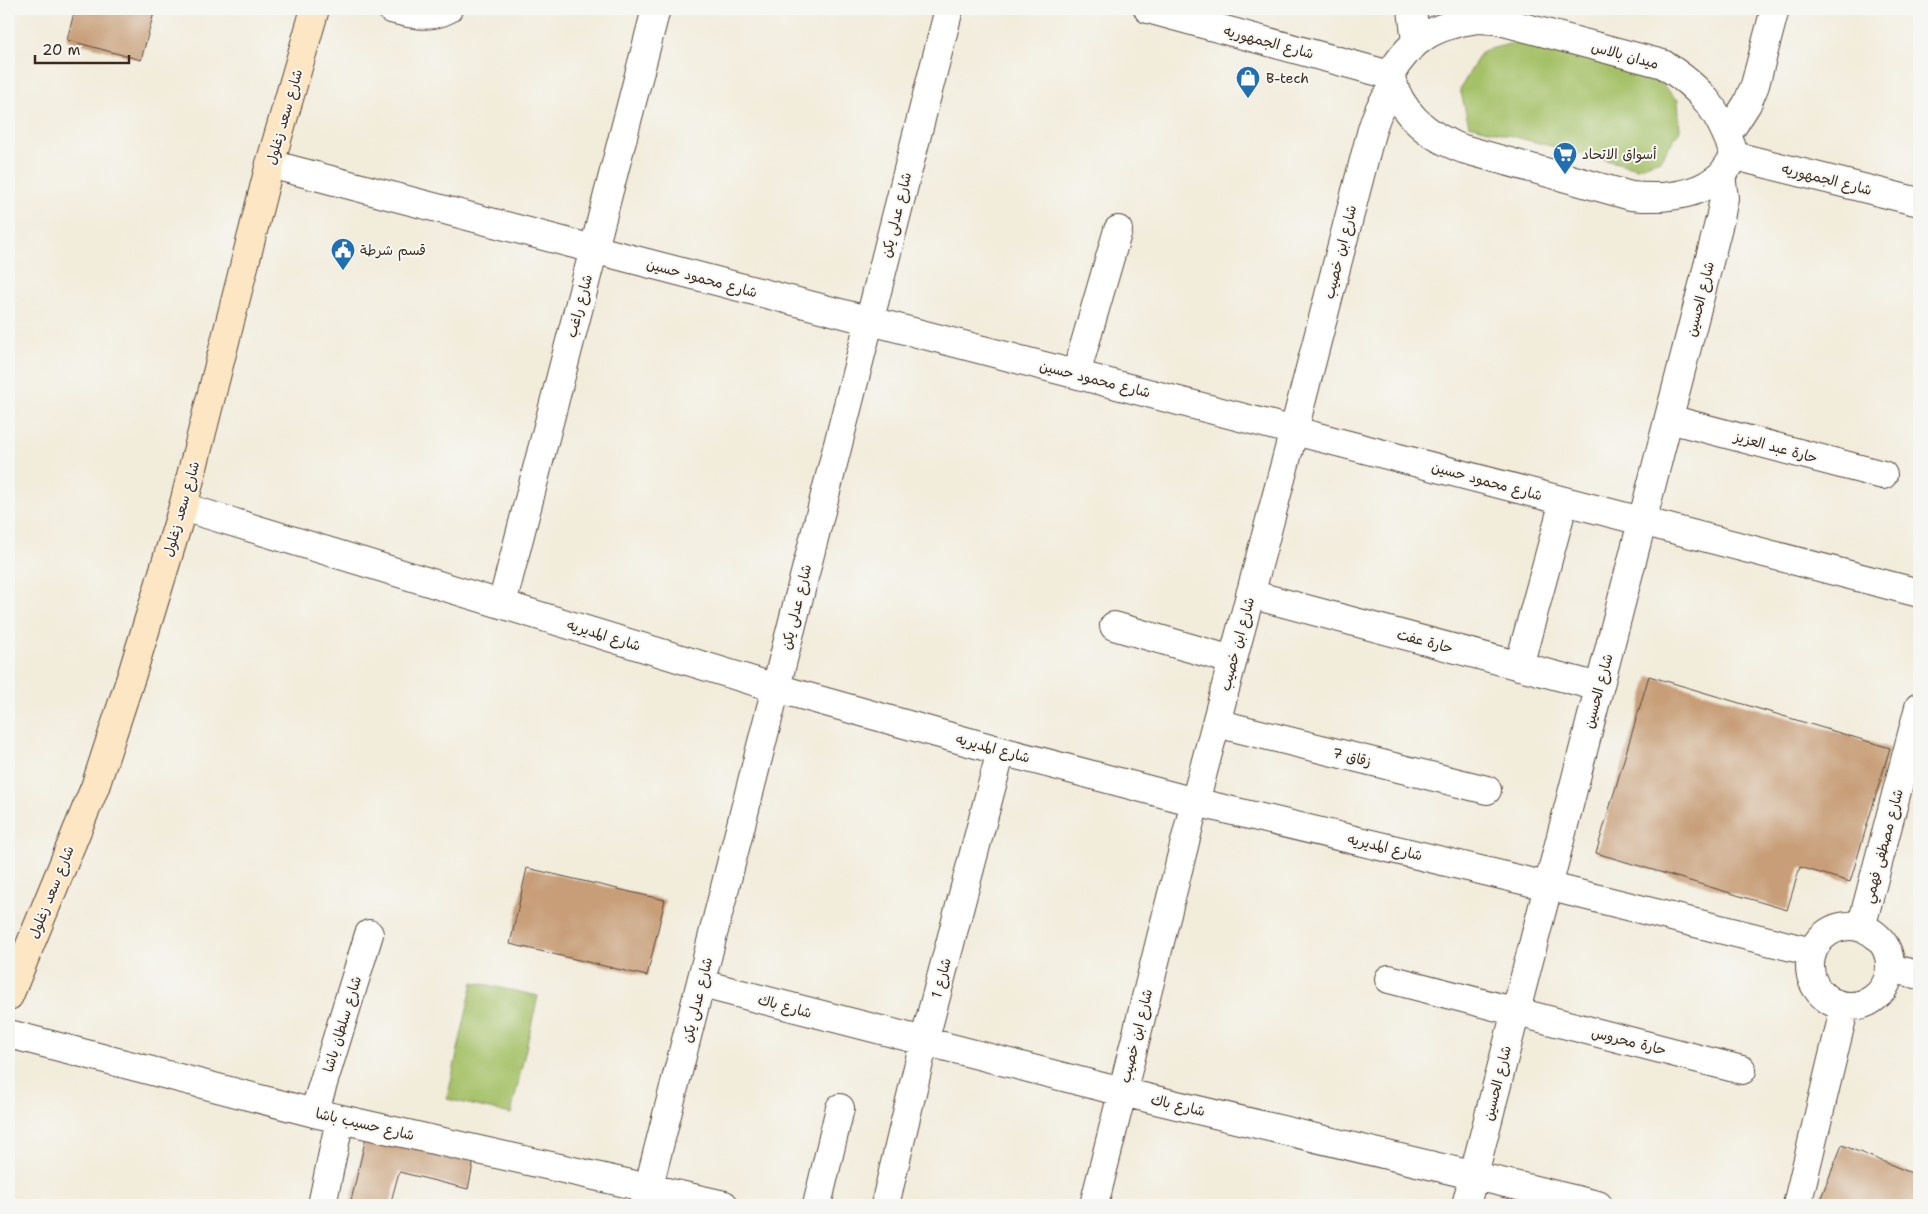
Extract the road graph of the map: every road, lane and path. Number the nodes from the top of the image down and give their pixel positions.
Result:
1 (315, 9) edge
2 (391, 9) edge
3 (448, 9) edge
4 (656, 9) edge
5 (949, 9) edge
6 (1148, 9) edge
7 (1412, 9) edge
8 (1775, 9) edge
9 (1416, 42) junction
10 (1392, 82) junction
11 (1728, 155) junction
12 (270, 164) junction
13 (1919, 202) edge
14 (1118, 230) dead end
15 (594, 249) junction
16 (869, 321) junction
17 (1076, 374) junction
18 (1669, 419) junction
19 (1294, 430) junction
20 (1882, 475) dead end
21 (1564, 500) junction
22 (183, 507) junction
23 (1643, 521) junction
24 (1919, 593) edge
25 (1250, 594) junction
26 (502, 604) junction
27 (1114, 626) dead end
28 (1232, 660) junction
29 (1519, 666) junction
30 (1599, 687) junction
31 (776, 688) junction
32 (1919, 707) edge
33 (1216, 723) junction
34 (1001, 751) junction
35 (1487, 790) dead end
36 (1195, 802) junction
37 (1547, 886) junction
38 (1861, 928) junction
39 (369, 934) dead end
40 (1812, 952) junction
41 (1890, 968) junction
42 (1919, 975) edge
43 (1389, 978) dead end
44 (702, 984) junction
45 (9, 996) edge
46 (1845, 1006) junction
47 (1515, 1012) junction
48 (9, 1034) edge
49 (924, 1042) junction
50 (1742, 1070) dead end
51 (1122, 1092) junction
52 (840, 1108) dead end
53 (314, 1113) junction
54 (340, 1119) junction
55 (1474, 1175) junction
56 (646, 1196) edge
57 (322, 1205) edge
58 (724, 1205) edge
59 (817, 1205) edge
60 (885, 1205) edge
61 (1094, 1205) edge
62 (1466, 1205) edge
63 (1598, 1205) edge
64 (1797, 1205) edge

1 - 12 main road, شارع سعد زغلول
2 - 3 street
4 - 15 street, شارع راغب
5 - 16 street, شارع عدلى يكن
6 - 10 street, شارع الجمهوريه
7 - 9 street
8 - 11 street
9 - 10 street, ميدان بالاس
9 - 11 street, ميدان بالاس
10 - 11 street
10 - 19 street, شارع ابن خصيب
11 - 13 street, شارع الجمهوريه
11 - 18 street, شارع الحسين
12 - 15 street, شارع محمود حسين
12 - 22 main road, شارع سعد زغلول
14 - 17 street
15 - 16 street, شارع محمود حسين
15 - 26 street, شارع راغب
16 - 17 street, شارع محمود حسين
16 - 31 street, شارع عدلى يكن
17 - 19 street, شارع محمود حسين
18 - 20 street, حارة عبد العزيز
18 - 23 street, شارع الحسين
19 - 21 street, شارع محمود حسين
19 - 25 street, شارع ابن خصيب
21 - 23 street, شارع محمود حسين
21 - 29 street
22 - 26 street, شارع المديريه
22 - 45 main road, شارع سعد زغلول
23 - 24 street, شارع محمود حسين
23 - 30 street, شارع الحسين
25 - 28 street, شارع ابن خصيب
25 - 29 street, حارة عفت
26 - 31 street, شارع المديريه
27 - 28 street
28 - 33 street, شارع ابن خصيب
29 - 30 street, حارة عفت
30 - 37 street, شارع الحسين
31 - 34 street, شارع المديريه
31 - 44 street, شارع عدلى يكن
32 - 38 street, شارع مصطفى فهمي
33 - 35 street, زقاق 7
33 - 36 street, شارع ابن خصيب
34 - 36 street, شارع المديريه
34 - 49 street, شارع 1
36 - 37 street, شارع المديريه
36 - 51 street, شارع ابن خصيب
37 - 40 street, شارع المديريه
37 - 47 street, شارع الحسين
38 - 40 street
38 - 41 street
39 - 53 street, شارع سلطان باشا
40 - 46 street
41 - 42 street
41 - 46 street
43 - 47 street, حارة محروس
44 - 49 street, شارع باك
44 - 56 street, شارع عدلى يكن
46 - 64 street
47 - 50 street, حارة محروس
47 - 55 street, شارع الحسين
48 - 53 street, شارع حسيب باشا
49 - 51 street, شارع باك
49 - 60 street, شارع 1
51 - 55 street, شارع باك
51 - 61 street, شارع ابن خصيب
52 - 59 street
53 - 54 street, شارع حسيب باشا
54 - 56 street, شارع حسيب باشا
54 - 57 street
55 - 62 street, شارع الحسين
55 - 63 street, شارع باك
56 - 58 street, شارع حسيب باشا

